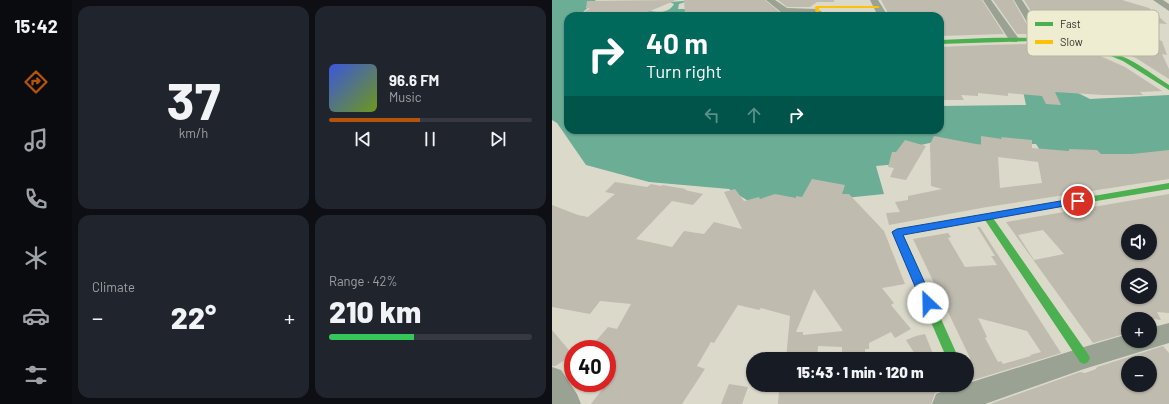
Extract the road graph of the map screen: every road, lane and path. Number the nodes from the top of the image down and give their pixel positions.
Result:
1 (770, 0) edge
2 (987, 0) edge
3 (1018, 0) edge
4 (1157, 0) edge
5 (876, 3) edge
6 (1169, 8) edge
7 (796, 12) edge
8 (817, 12) edge
9 (881, 12) edge
10 (1027, 15) edge
11 (1014, 39) junction
12 (1027, 39) edge
13 (944, 42) edge
14 (1114, 56) edge
15 (1169, 88) edge
16 (1169, 186) edge
17 (987, 216) junction
18 (1169, 333) edge
19 (1157, 337) edge
20 (1121, 347) edge
21 (949, 352) edge
22 (1084, 358) junction
23 (552, 379) edge
24 (960, 395) edge
25 (567, 404) edge

1 - 7 street
2 - 11 street
3 - 10 street
4 - 6 street
5 - 8 street
5 - 9 street
11 - 12 street
11 - 13 street
14 - 15 street
16 - 17 street
17 - 21 street
17 - 22 street
18 - 19 street
20 - 22 street
22 - 24 street
23 - 25 street

